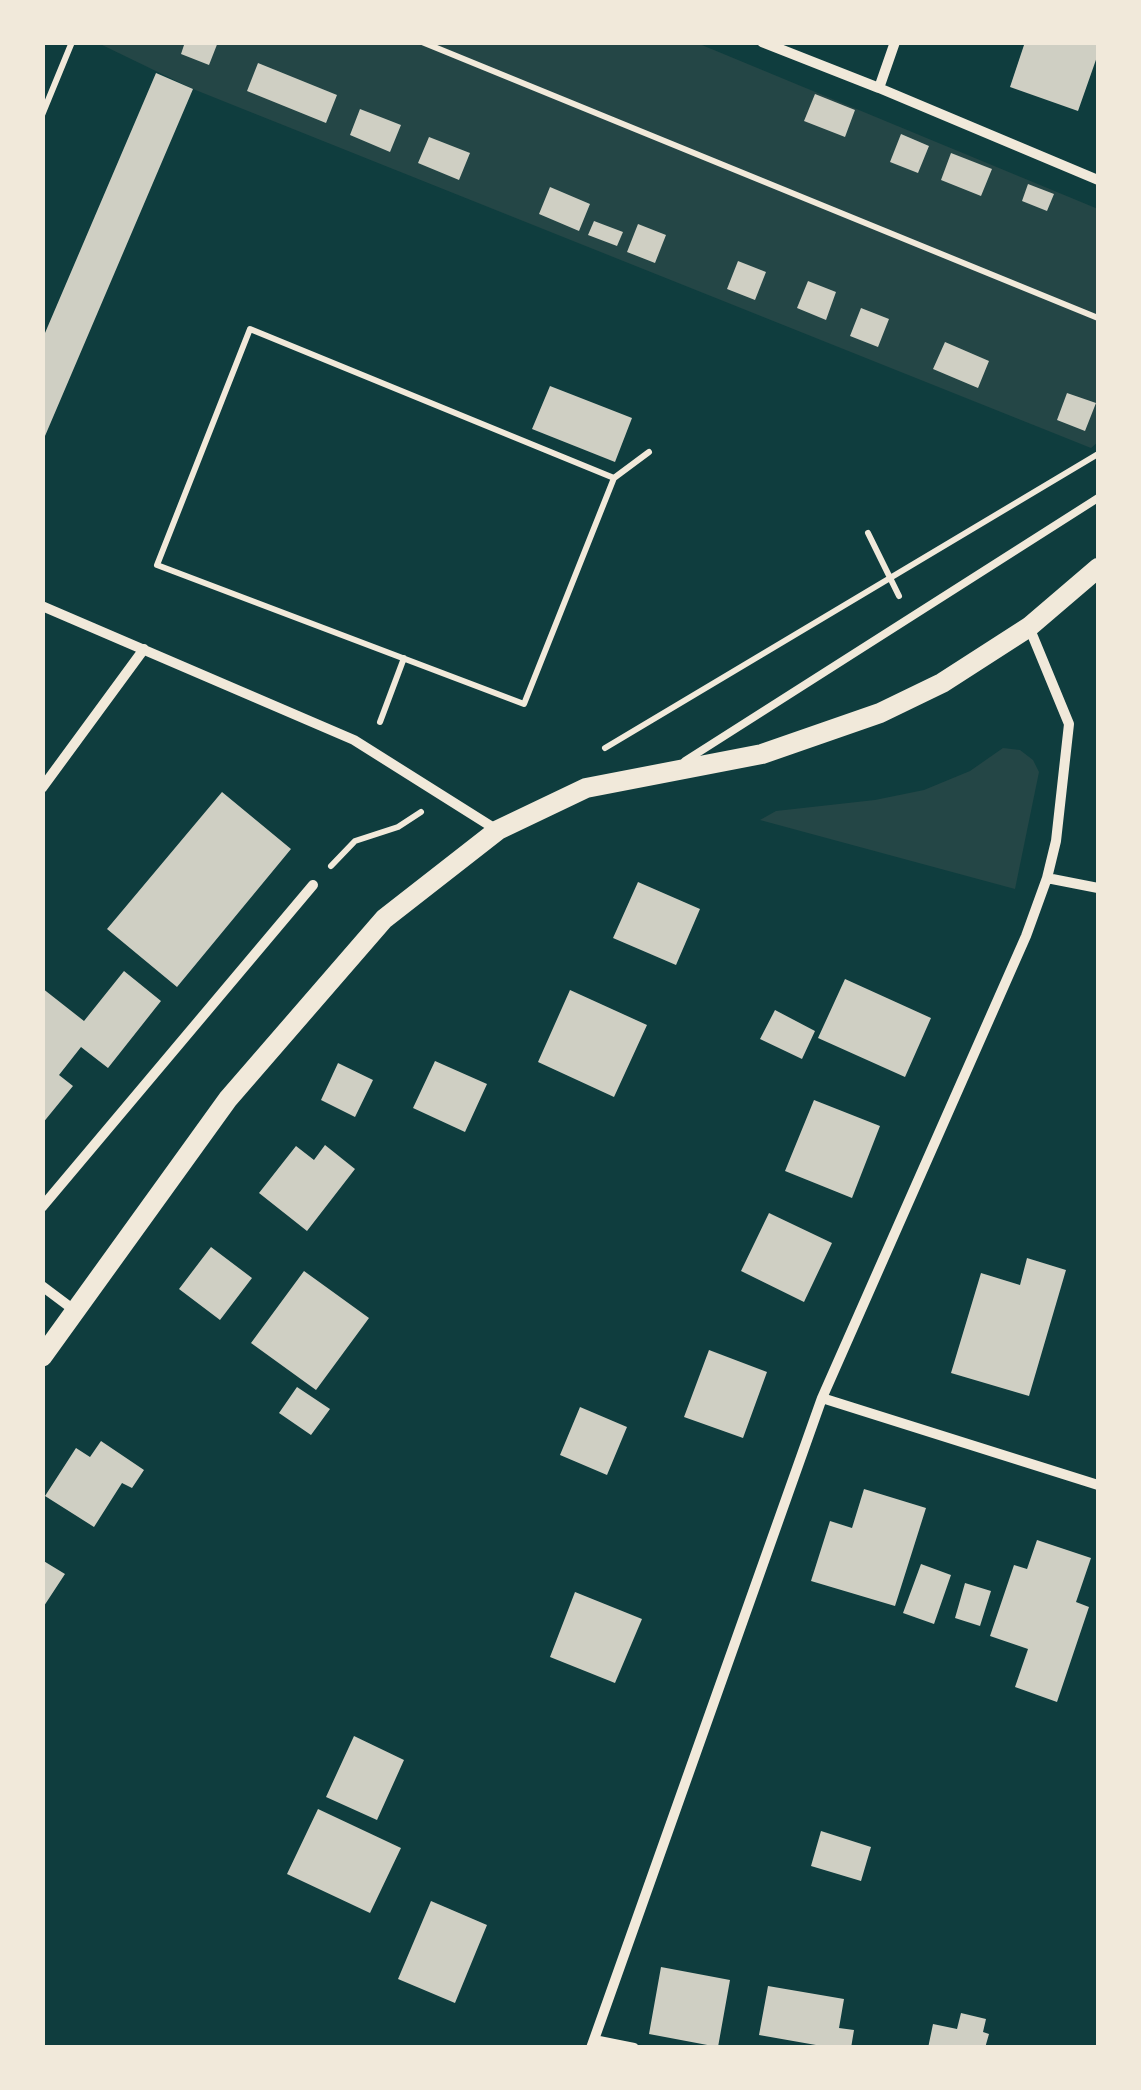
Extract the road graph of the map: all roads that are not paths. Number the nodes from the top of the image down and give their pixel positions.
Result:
1 (762, 42) edge
2 (896, 42) edge
3 (878, 88) junction
4 (1098, 180) edge
5 (1098, 498) edge
6 (1098, 568) edge
7 (42, 606) edge
8 (1029, 628) junction
9 (144, 648) junction
10 (668, 772) junction
11 (42, 788) edge
12 (498, 830) junction
13 (1047, 878) junction
14 (313, 886) road end
15 (1098, 888) edge
16 (42, 1206) edge
17 (42, 1286) edge
18 (74, 1310) junction
19 (42, 1357) edge
20 (822, 1398) junction
21 (1098, 1486) edge
22 (593, 2044) edge
23 (634, 2048) edge

1 - 3 street
2 - 3 street
3 - 4 street
5 - 10 lane
6 - 8 main road
7 - 9 street
8 - 10 main road
8 - 13 street
9 - 11 street
9 - 12 street
10 - 12 main road
12 - 18 main road
13 - 15 street
13 - 20 street
14 - 16 street
17 - 18 street
18 - 19 main road
20 - 21 street
20 - 22 street
22 - 23 street

